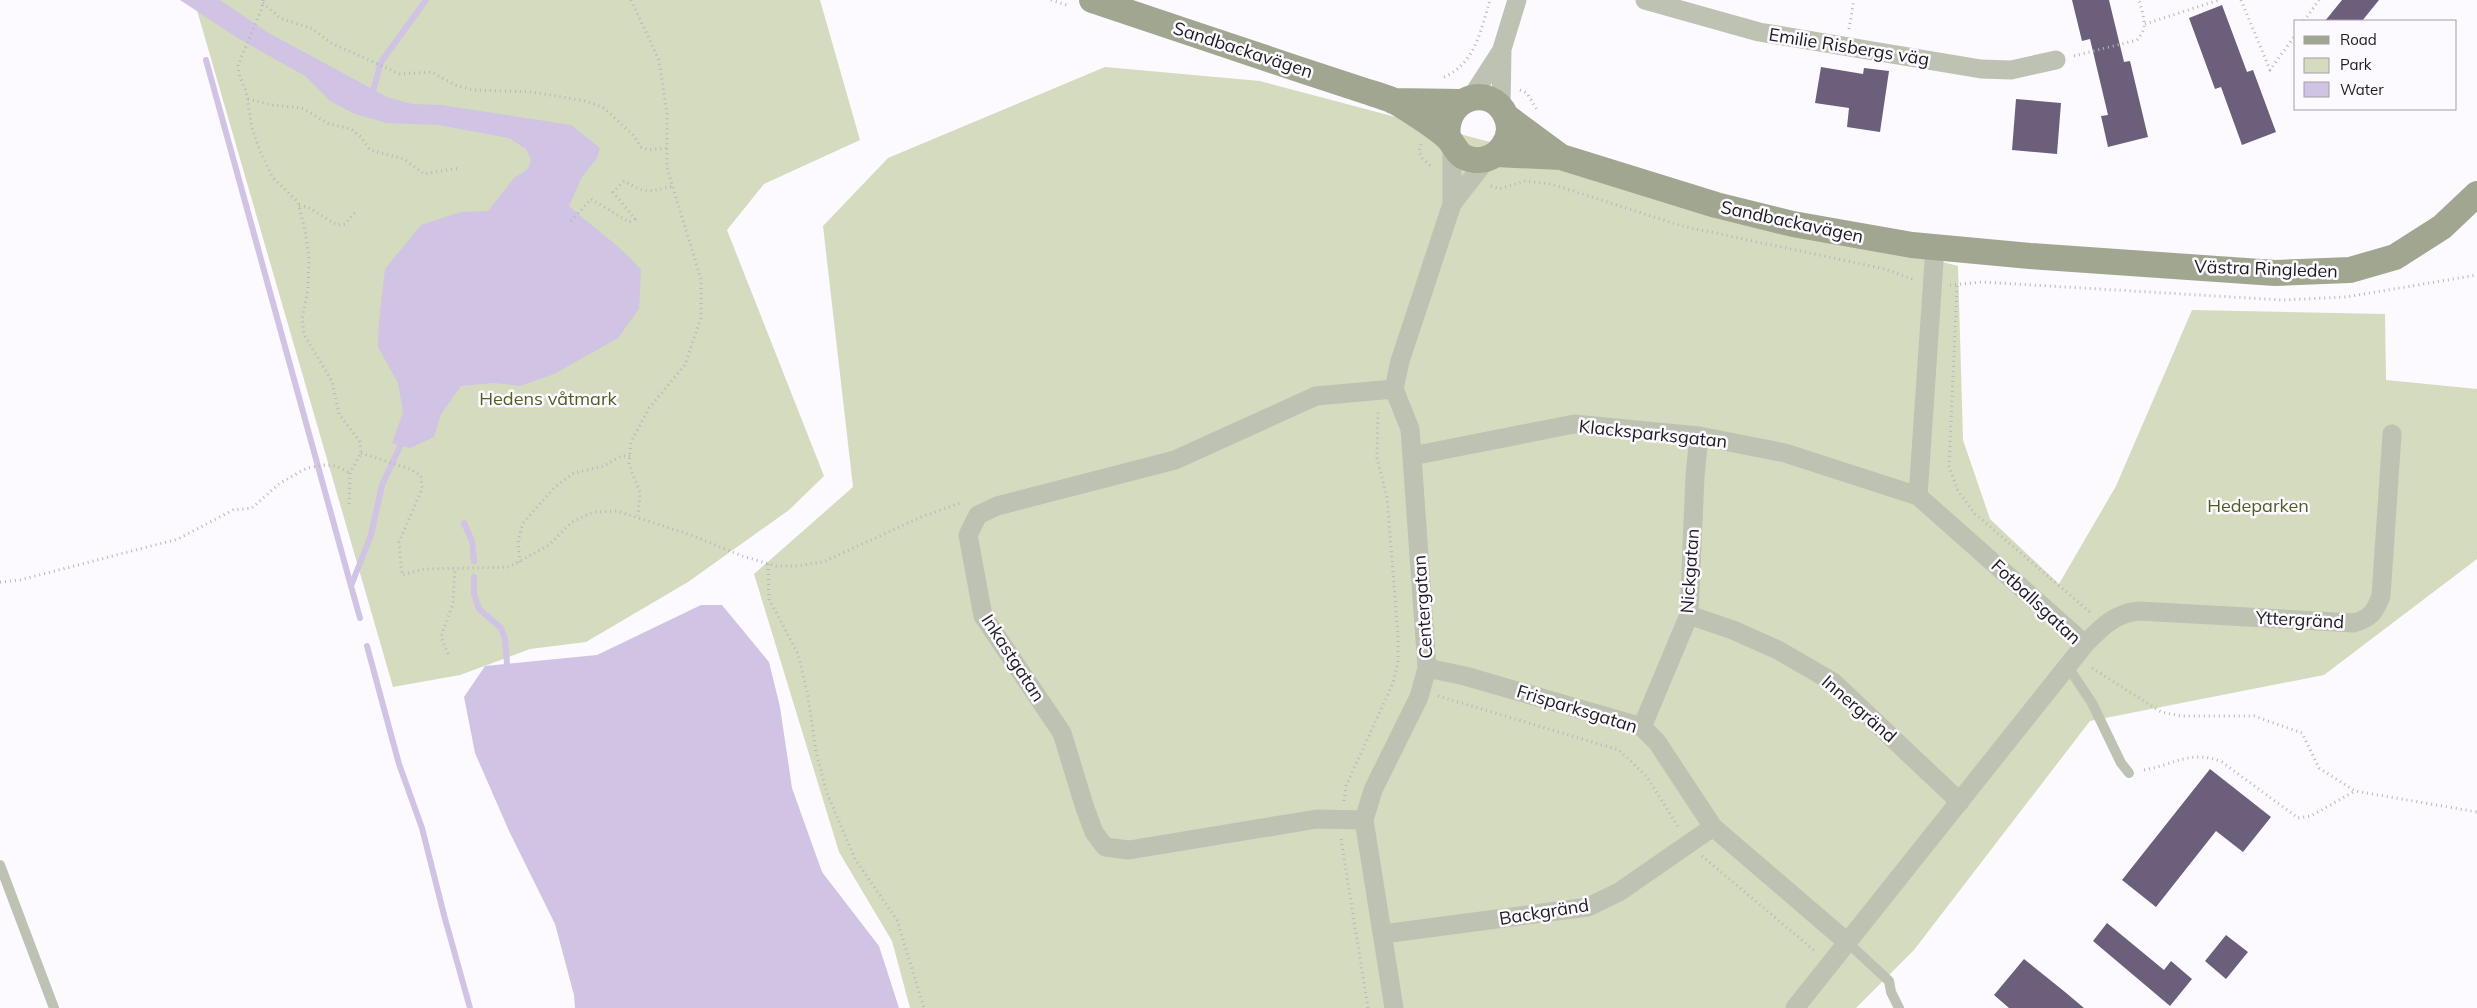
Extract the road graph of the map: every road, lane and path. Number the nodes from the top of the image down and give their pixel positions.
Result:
1 (631, 0) edge
2 (1092, 0) edge
3 (1517, 0) edge
4 (1645, 0) edge
5 (1854, 0) edge
6 (2139, 0) edge
7 (2219, 0) edge
8 (2242, 0) edge
9 (2318, 0) edge
10 (263, 1) edge
11 (2305, 20) edge
12 (2145, 24) junction
13 (2294, 37) edge
14 (1848, 46) junction
15 (1502, 49) junction
16 (2056, 60) joint
17 (248, 99) junction
18 (1466, 100) junction
19 (1393, 101) junction
20 (1504, 112) junction
21 (1450, 142) junction
22 (667, 148) junction
23 (1492, 156) junction
24 (1561, 157) junction
25 (459, 168) dead end
26 (673, 186) junction
27 (2477, 194) edge
28 (1452, 204) junction
29 (298, 206) junction
30 (357, 210) dead end
31 (571, 220) dead end
32 (1935, 247) junction
33 (2030, 256) joint
34 (1957, 286) dead end
35 (1385, 390) junction
36 (2392, 434) dead end
37 (1699, 436) junction
38 (361, 453) junction
39 (630, 456) junction
40 (1412, 456) junction
41 (350, 473) junction
42 (1918, 496) junction
43 (967, 501) dead end
44 (349, 506) dead end
45 (638, 516) junction
46 (520, 562) junction
47 (768, 564) junction
48 (455, 568) junction
49 (0, 582) edge
50 (1689, 615) junction
51 (2105, 624) junction
52 (2086, 644) junction
53 (448, 654) dead end
54 (2068, 666) junction
55 (1426, 668) junction
56 (2092, 668) dead end
57 (1393, 683) junction
58 (1421, 691) junction
59 (1642, 727) junction
60 (2129, 773) joint
61 (2354, 791) junction
62 (1960, 802) junction
63 (2477, 812) edge
64 (1342, 820) junction
65 (1364, 820) junction
66 (1714, 827) junction
67 (1690, 843) junction
68 (0, 866) edge
69 (1383, 934) junction
70 (1847, 942) junction
71 (1830, 964) junction
72 (54, 1008) edge
73 (924, 1008) edge
74 (1368, 1008) edge
75 (1394, 1008) edge
76 (1795, 1008) edge
77 (1899, 1008) edge

1 - 22 path
2 - 19 street, Sandbackavägen
3 - 15 street
4 - 14 street, Emilie Risbergs väg
5 - 14 path
6 - 12 path
7 - 12 path
8 - 13 path
9 - 11 path
10 - 17 path
10 - 22 path
12 - 16 path
14 - 16 street, Emilie Risbergs väg
15 - 18 street
15 - 20 street
17 - 25 path
17 - 29 path
18 - 19 street, Sandbackavägen
18 - 20 street
18 - 21 street
19 - 21 street, Sandbackavägen
20 - 23 street
20 - 24 street, Sandbackavägen
21 - 23 street
21 - 28 street
22 - 26 path
23 - 24 street, Sandbackavägen
23 - 28 street
24 - 32 street, Sandbackavägen
26 - 31 path
26 - 39 path
27 - 33 street, Västra Ringleden
28 - 35 street
29 - 30 path
29 - 38 path
32 - 33 street, Sandbackavägen
32 - 42 street
34 - 51 path
35 - 40 street, Centergatan
35 - 57 path
35 - 64 street, Inkastgatan
36 - 51 street, Yttergränd
37 - 40 street, Klacksparksgatan
37 - 42 street, Klacksparksgatan
37 - 50 street, Nickgatan
38 - 41 path
38 - 48 path
39 - 45 path
39 - 46 path
40 - 55 street, Centergatan
41 - 44 path
41 - 49 path
42 - 52 street, Fotballsgatan
43 - 47 path
45 - 46 path
45 - 47 path
46 - 48 path
47 - 73 path
48 - 53 path
50 - 59 street, Nickgatan
50 - 62 street, Innergränd
51 - 52 street, Yttergränd
52 - 54 street, Fotballsgatan
54 - 60 lane
54 - 62 street, Fotballsgatan
55 - 58 street, Centergatan
55 - 59 street, Frisparksgatan
56 - 61 path
57 - 58 path
57 - 64 path
58 - 65 street, Centergatan
58 - 67 path
59 - 66 street, Frisparksgatan
60 - 61 path
61 - 63 path
62 - 70 street, Fotballsgatan
64 - 65 street, Inkastgatan
64 - 74 path
65 - 69 street, Centergatan
66 - 67 street, Backgränd
66 - 70 street, Frisparksgatan
67 - 69 street, Backgränd
67 - 71 path
68 - 72 lane
69 - 75 street, Centergatan
70 - 71 street, Fotballsgatan
70 - 77 lane
71 - 76 street, Fotballsgatan

